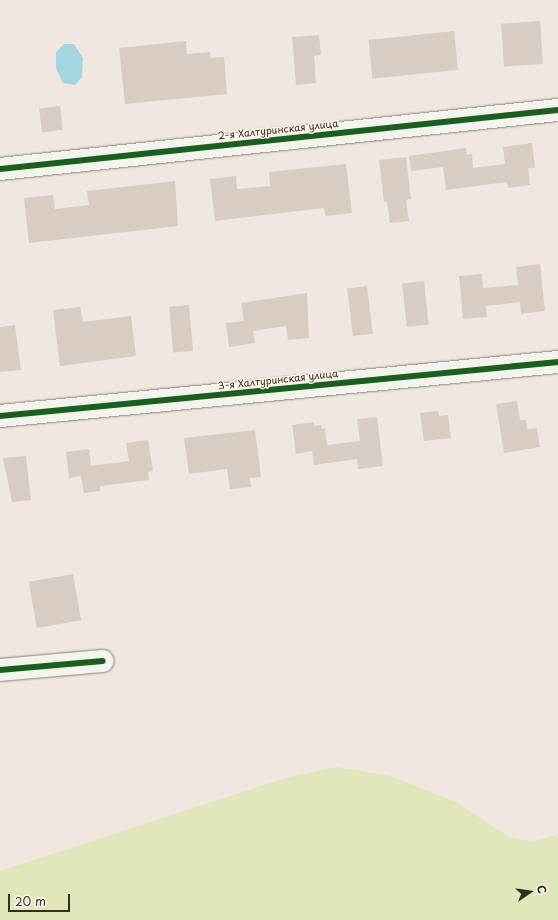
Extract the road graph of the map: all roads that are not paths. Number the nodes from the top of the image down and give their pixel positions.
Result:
1 (558, 110) edge
2 (0, 169) edge
3 (558, 362) edge
4 (0, 416) edge
5 (103, 661) dead end
6 (0, 670) edge

1 - 2 street, 2-я Халтуринская улица
3 - 4 street, 3-я Халтуринская улица
5 - 6 street

